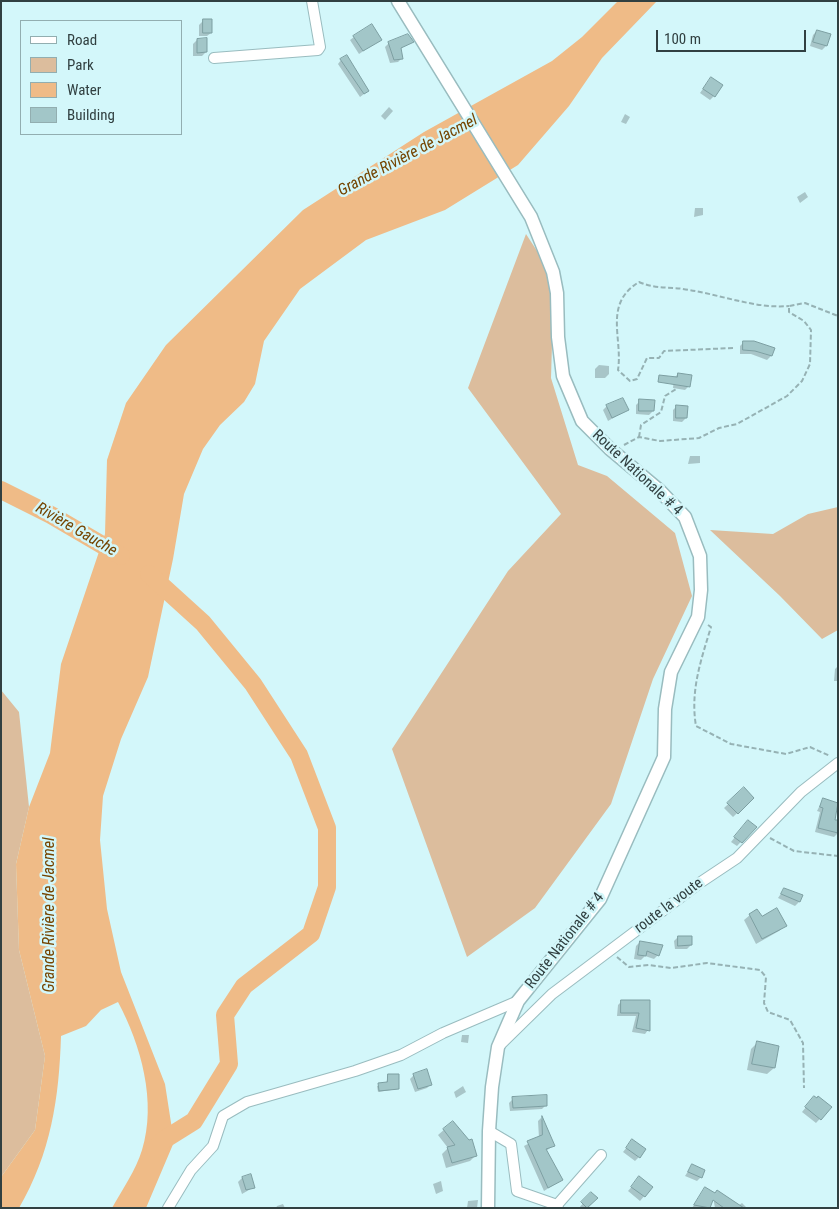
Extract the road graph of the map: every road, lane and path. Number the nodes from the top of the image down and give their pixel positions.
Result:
1 (312, 1) edge
2 (398, 1) edge
3 (214, 58) dead end
4 (789, 306) junction
5 (838, 316) edge
6 (733, 348) dead end
7 (676, 389) dead end
8 (638, 437) junction
9 (610, 449) junction
10 (698, 617) junction
11 (837, 763) edge
12 (761, 833) junction
13 (838, 856) edge
14 (610, 950) junction
15 (518, 1001) junction
16 (498, 1047) junction
17 (804, 1088) dead end
18 (489, 1131) junction
19 (601, 1155) dead end
20 (558, 1206) edge
21 (168, 1208) edge
22 (488, 1208) edge
23 (685, 1208) edge
24 (697, 1208) edge

1 - 3 street
2 - 9 main road, Route Nationale # 4
4 - 5 path
4 - 6 path
4 - 8 path
7 - 8 path
8 - 9 path
9 - 10 main road, Route Nationale # 4
10 - 11 path
10 - 15 main road, Route Nationale # 4
11 - 12 street, route la voute
12 - 13 path
12 - 14 street, route la voute
14 - 16 street, route la voute
14 - 17 path
15 - 16 main road, Route Nationale # 4
15 - 21 street
16 - 18 main road, Route Nationale # 4
18 - 20 street
18 - 22 main road, Route Nationale # 4
19 - 20 street
23 - 24 path

